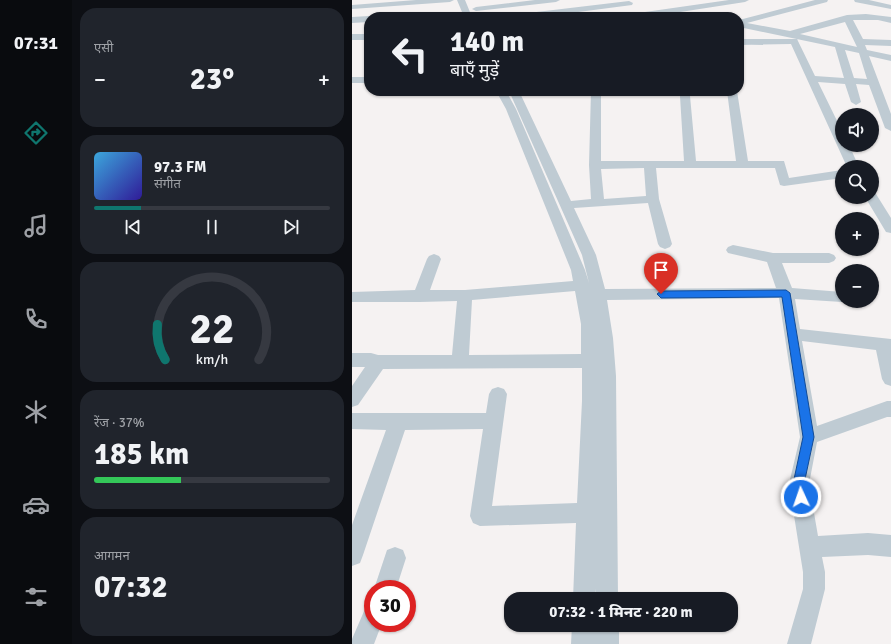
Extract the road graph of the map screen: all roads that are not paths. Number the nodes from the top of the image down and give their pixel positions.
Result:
1 (450, 0) edge
2 (461, 0) edge
3 (472, 0) edge
4 (556, 0) edge
5 (684, 0) edge
6 (745, 0) edge
7 (824, 0) edge
8 (858, 0) edge
9 (628, 1) edge
10 (521, 2) edge
11 (352, 6) edge
12 (891, 7) edge
13 (693, 8) junction
14 (466, 12) edge
15 (478, 12) edge
16 (482, 12) edge
17 (526, 12) edge
18 (555, 12) edge
19 (634, 12) edge
20 (668, 12) edge
21 (697, 12) edge
22 (847, 18) junction
23 (744, 22) edge
24 (890, 22) edge
25 (744, 24) edge
26 (352, 37) edge
27 (364, 37) edge
28 (793, 37) junction
29 (744, 42) edge
30 (860, 42) junction
31 (891, 43) edge
32 (839, 46) junction
33 (863, 52) junction
34 (891, 58) edge
35 (812, 79) junction
36 (364, 81) edge
37 (849, 81) junction
38 (353, 82) edge
39 (873, 82) junction
40 (504, 96) edge
41 (516, 96) edge
42 (596, 96) edge
43 (685, 96) dead end
44 (733, 96) edge
45 (856, 102) dead end
46 (891, 128) edge
47 (835, 129) edge
48 (744, 164) junction
49 (595, 165) junction
50 (650, 165) junction
51 (690, 165) junction
52 (835, 175) edge
53 (653, 199) junction
54 (598, 203) junction
55 (875, 204) edge
56 (567, 205) junction
57 (891, 229) edge
58 (665, 244) dead end
59 (733, 250) dead end
60 (773, 258) junction
61 (829, 258) dead end
62 (434, 259) dead end
63 (582, 285) junction
64 (786, 293) junction
65 (465, 295) junction
66 (599, 295) junction
67 (352, 297) edge
68 (420, 297) junction
69 (835, 297) edge
70 (792, 334) junction
71 (887, 344) edge
72 (352, 360) edge
73 (591, 361) junction
74 (378, 362) junction
75 (460, 362) junction
76 (891, 379) edge
77 (498, 394) dead end
78 (352, 400) edge
79 (891, 409) edge
80 (352, 421) edge
81 (494, 421) junction
82 (398, 422) junction
83 (809, 437) junction
84 (587, 513) junction
85 (891, 546) edge
86 (811, 547) junction
87 (352, 554) edge
88 (395, 558) dead end
89 (388, 580) edge
90 (584, 592) edge
91 (607, 592) edge
92 (367, 632) edge
93 (584, 632) edge
94 (607, 632) edge
95 (352, 641) edge
96 (358, 644) edge
97 (362, 644) edge
98 (584, 644) edge
99 (607, 644) edge
100 (799, 644) edge

1 - 11 street
2 - 14 street
3 - 15 street
4 - 10 street
5 - 13 street
6 - 13 street
7 - 23 street
8 - 12 street
9 - 18 street
9 - 19 street
10 - 16 street
10 - 17 street
13 - 20 street
13 - 21 street
22 - 24 street
22 - 28 street
22 - 30 street
25 - 28 street
26 - 27 street
28 - 29 street
28 - 32 street
28 - 35 street
30 - 31 street
30 - 33 street
32 - 33 street
32 - 37 street
33 - 34 street
33 - 39 street
35 - 37 street
35 - 47 street
36 - 38 street
37 - 39 street
37 - 45 street
39 - 46 street
40 - 63 street
41 - 56 street
42 - 49 street
43 - 51 street
44 - 48 street
48 - 51 street
48 - 52 street
49 - 50 street
49 - 54 street
50 - 51 street
50 - 53 street
53 - 54 street
53 - 58 street
54 - 56 street
55 - 57 street
56 - 66 street
59 - 60 street
60 - 61 street
60 - 64 street
62 - 68 street
63 - 65 street
63 - 73 street
64 - 66 street
64 - 69 street
64 - 70 street
65 - 68 street
65 - 75 street
66 - 91 street
67 - 68 street
70 - 71 street
70 - 83 street
71 - 76 street
72 - 74 street
73 - 75 street
73 - 84 street
74 - 75 street
74 - 78 street
77 - 81 street
79 - 83 street
80 - 82 street
81 - 82 street
81 - 84 street
82 - 87 street
83 - 86 street
84 - 90 street
85 - 86 street
86 - 100 street
88 - 89 street
92 - 97 street
93 - 98 street
94 - 99 street
95 - 96 street

